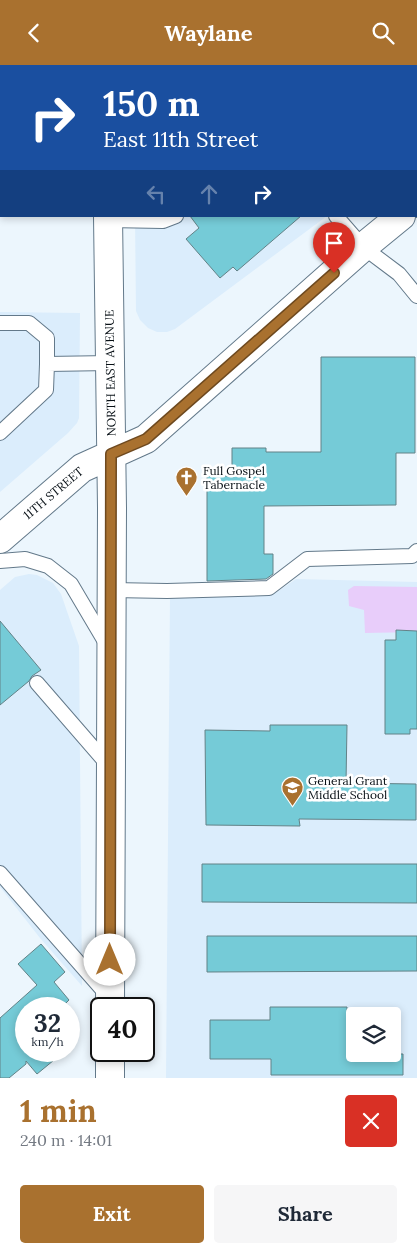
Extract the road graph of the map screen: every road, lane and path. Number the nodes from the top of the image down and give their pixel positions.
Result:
1 (174, 217) edge
2 (337, 217) edge
3 (399, 217) edge
4 (108, 218) edge
5 (156, 219) edge
6 (363, 247) junction
7 (417, 296) edge
8 (0, 323) edge
9 (110, 363) junction
10 (47, 364) junction
11 (0, 417) edge
12 (18, 417) junction
13 (0, 433) edge
14 (111, 454) junction
15 (0, 539) edge
16 (417, 551) edge
17 (0, 561) edge
18 (112, 589) junction
19 (111, 652) junction
20 (38, 683) dead end
21 (111, 769) junction
22 (0, 873) edge
23 (105, 997) edge
24 (110, 997) edge
25 (110, 1062) edge
26 (110, 1078) edge

1 - 5 lane
2 - 6 lane
3 - 6 street, 11TH STREET
4 - 5 lane
4 - 9 street, NORTH EAST AVENUE
6 - 7 lane
6 - 14 street, 11TH STREET
8 - 10 lane
9 - 10 lane
9 - 14 street, NORTH EAST AVENUE
10 - 12 lane
11 - 12 lane
12 - 13 lane
14 - 15 street, 11TH STREET
14 - 18 street, NORTH EAST AVENUE
16 - 18 lane
17 - 19 lane
18 - 19 street, NORTH EAST AVENUE
19 - 21 street, NORTH EAST AVENUE
20 - 21 lane
21 - 24 street, NORTH EAST AVENUE
22 - 23 lane
25 - 26 street

